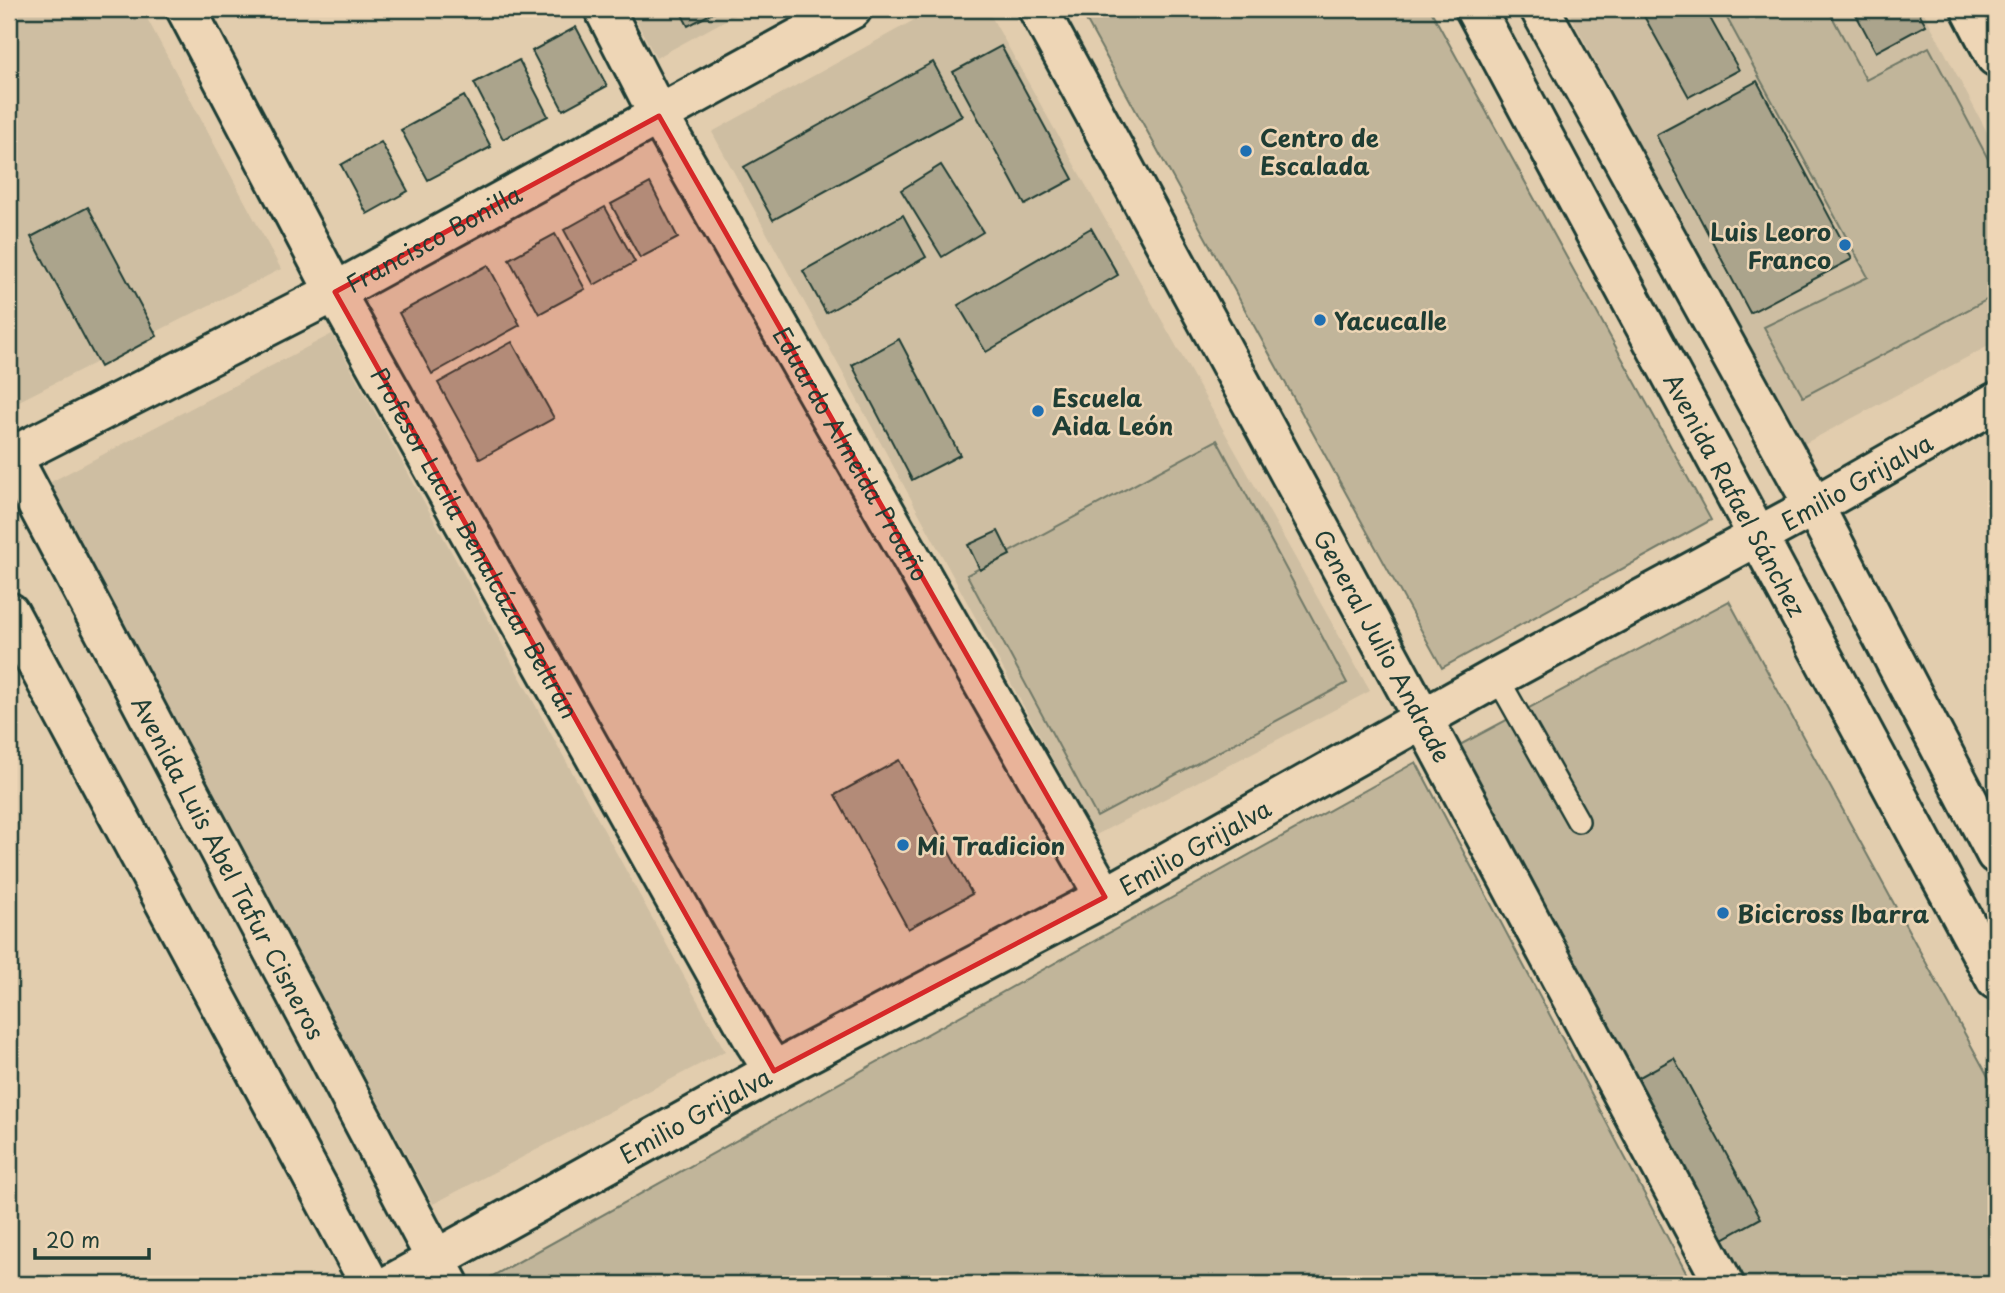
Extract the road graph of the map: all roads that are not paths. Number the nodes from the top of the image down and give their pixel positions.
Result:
1 (186, 9) edge
2 (604, 9) edge
3 (852, 9) edge
4 (1038, 9) edge
5 (1475, 9) edge
6 (1540, 9) edge
7 (1970, 9) edge
8 (1996, 57) edge
9 (659, 116) junction
10 (335, 292) junction
11 (1996, 401) edge
12 (10, 455) edge
13 (1814, 506) junction
14 (1758, 536) junction
15 (9, 612) edge
16 (1497, 677) junction
17 (1423, 719) junction
18 (1578, 821) dead end
19 (1996, 854) edge
20 (1105, 897) junction
21 (1996, 980) edge
22 (774, 1071) junction
23 (442, 1272) edge
24 (370, 1284) edge
25 (391, 1284) edge
26 (1724, 1284) edge

1 - 10 street, Profesor Lucila Benalcázar Beltrán
2 - 9 street, Eduardo Almeida Proaño
3 - 9 street, Francisco Bonilla
4 - 17 street, General Julio Andrade
5 - 14 street, Avenida Rafael Sánchez
6 - 13 street
7 - 8 street
9 - 10 street, Francisco Bonilla
9 - 20 street, Eduardo Almeida Proaño
10 - 12 street, Francisco Bonilla
10 - 22 street, Profesor Lucila Benalcázar Beltrán
11 - 13 street, Emilio Grijalva
12 - 23 street, Avenida Luis Abel Tafur Cisneros
13 - 14 street, Emilio Grijalva
13 - 19 street
14 - 16 street, Emilio Grijalva
14 - 21 street, Avenida Rafael Sánchez
15 - 24 street
16 - 17 street, Emilio Grijalva
16 - 18 lane
17 - 20 street, Emilio Grijalva
17 - 26 street, General Julio Andrade
20 - 22 street, Emilio Grijalva
22 - 23 street, Emilio Grijalva
23 - 25 street, Emilio Grijalva

